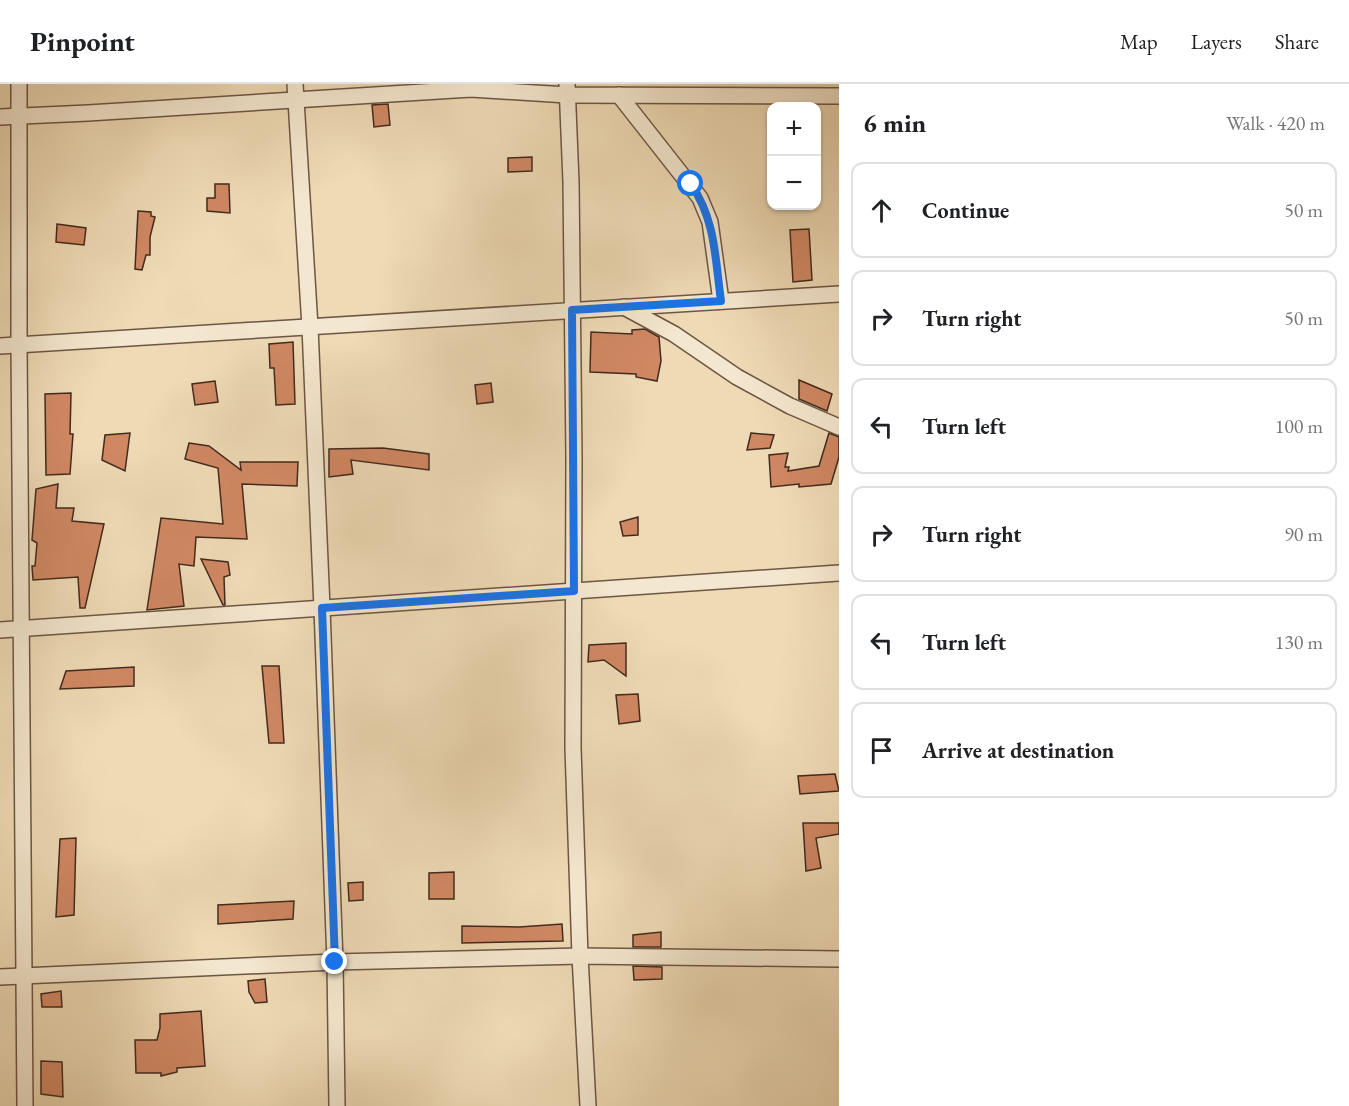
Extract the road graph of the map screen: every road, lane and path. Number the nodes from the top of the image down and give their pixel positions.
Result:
1 (19, 84) edge
2 (295, 84) edge
3 (567, 90) edge
4 (619, 95) junction
5 (839, 96) edge
6 (294, 100) junction
7 (20, 115) junction
8 (0, 117) edge
9 (839, 294) edge
10 (721, 301) junction
11 (624, 307) junction
12 (572, 310) junction
13 (310, 327) junction
14 (18, 345) junction
15 (0, 346) edge
16 (839, 427) edge
17 (839, 573) edge
18 (574, 591) junction
19 (322, 608) junction
20 (22, 628) junction
21 (0, 630) edge
22 (580, 956) junction
23 (839, 959) edge
24 (335, 962) junction
25 (23, 975) junction
26 (0, 977) edge
27 (25, 1106) edge
28 (337, 1106) edge
29 (588, 1106) edge

1 - 7 street
2 - 6 street
3 - 4 street
3 - 6 street
3 - 12 street
4 - 5 street
4 - 10 street
6 - 7 street
6 - 13 street
7 - 8 street
7 - 14 street
9 - 10 street
10 - 11 street
11 - 12 street
11 - 16 street
12 - 13 street
12 - 18 street
13 - 14 street
13 - 19 street
14 - 15 street
14 - 20 street
17 - 18 street
18 - 19 street
18 - 22 street
19 - 20 street
19 - 24 street
20 - 21 street
20 - 25 street
22 - 23 street
22 - 24 street
22 - 29 street
24 - 25 street
24 - 28 street
25 - 26 street
25 - 27 street

